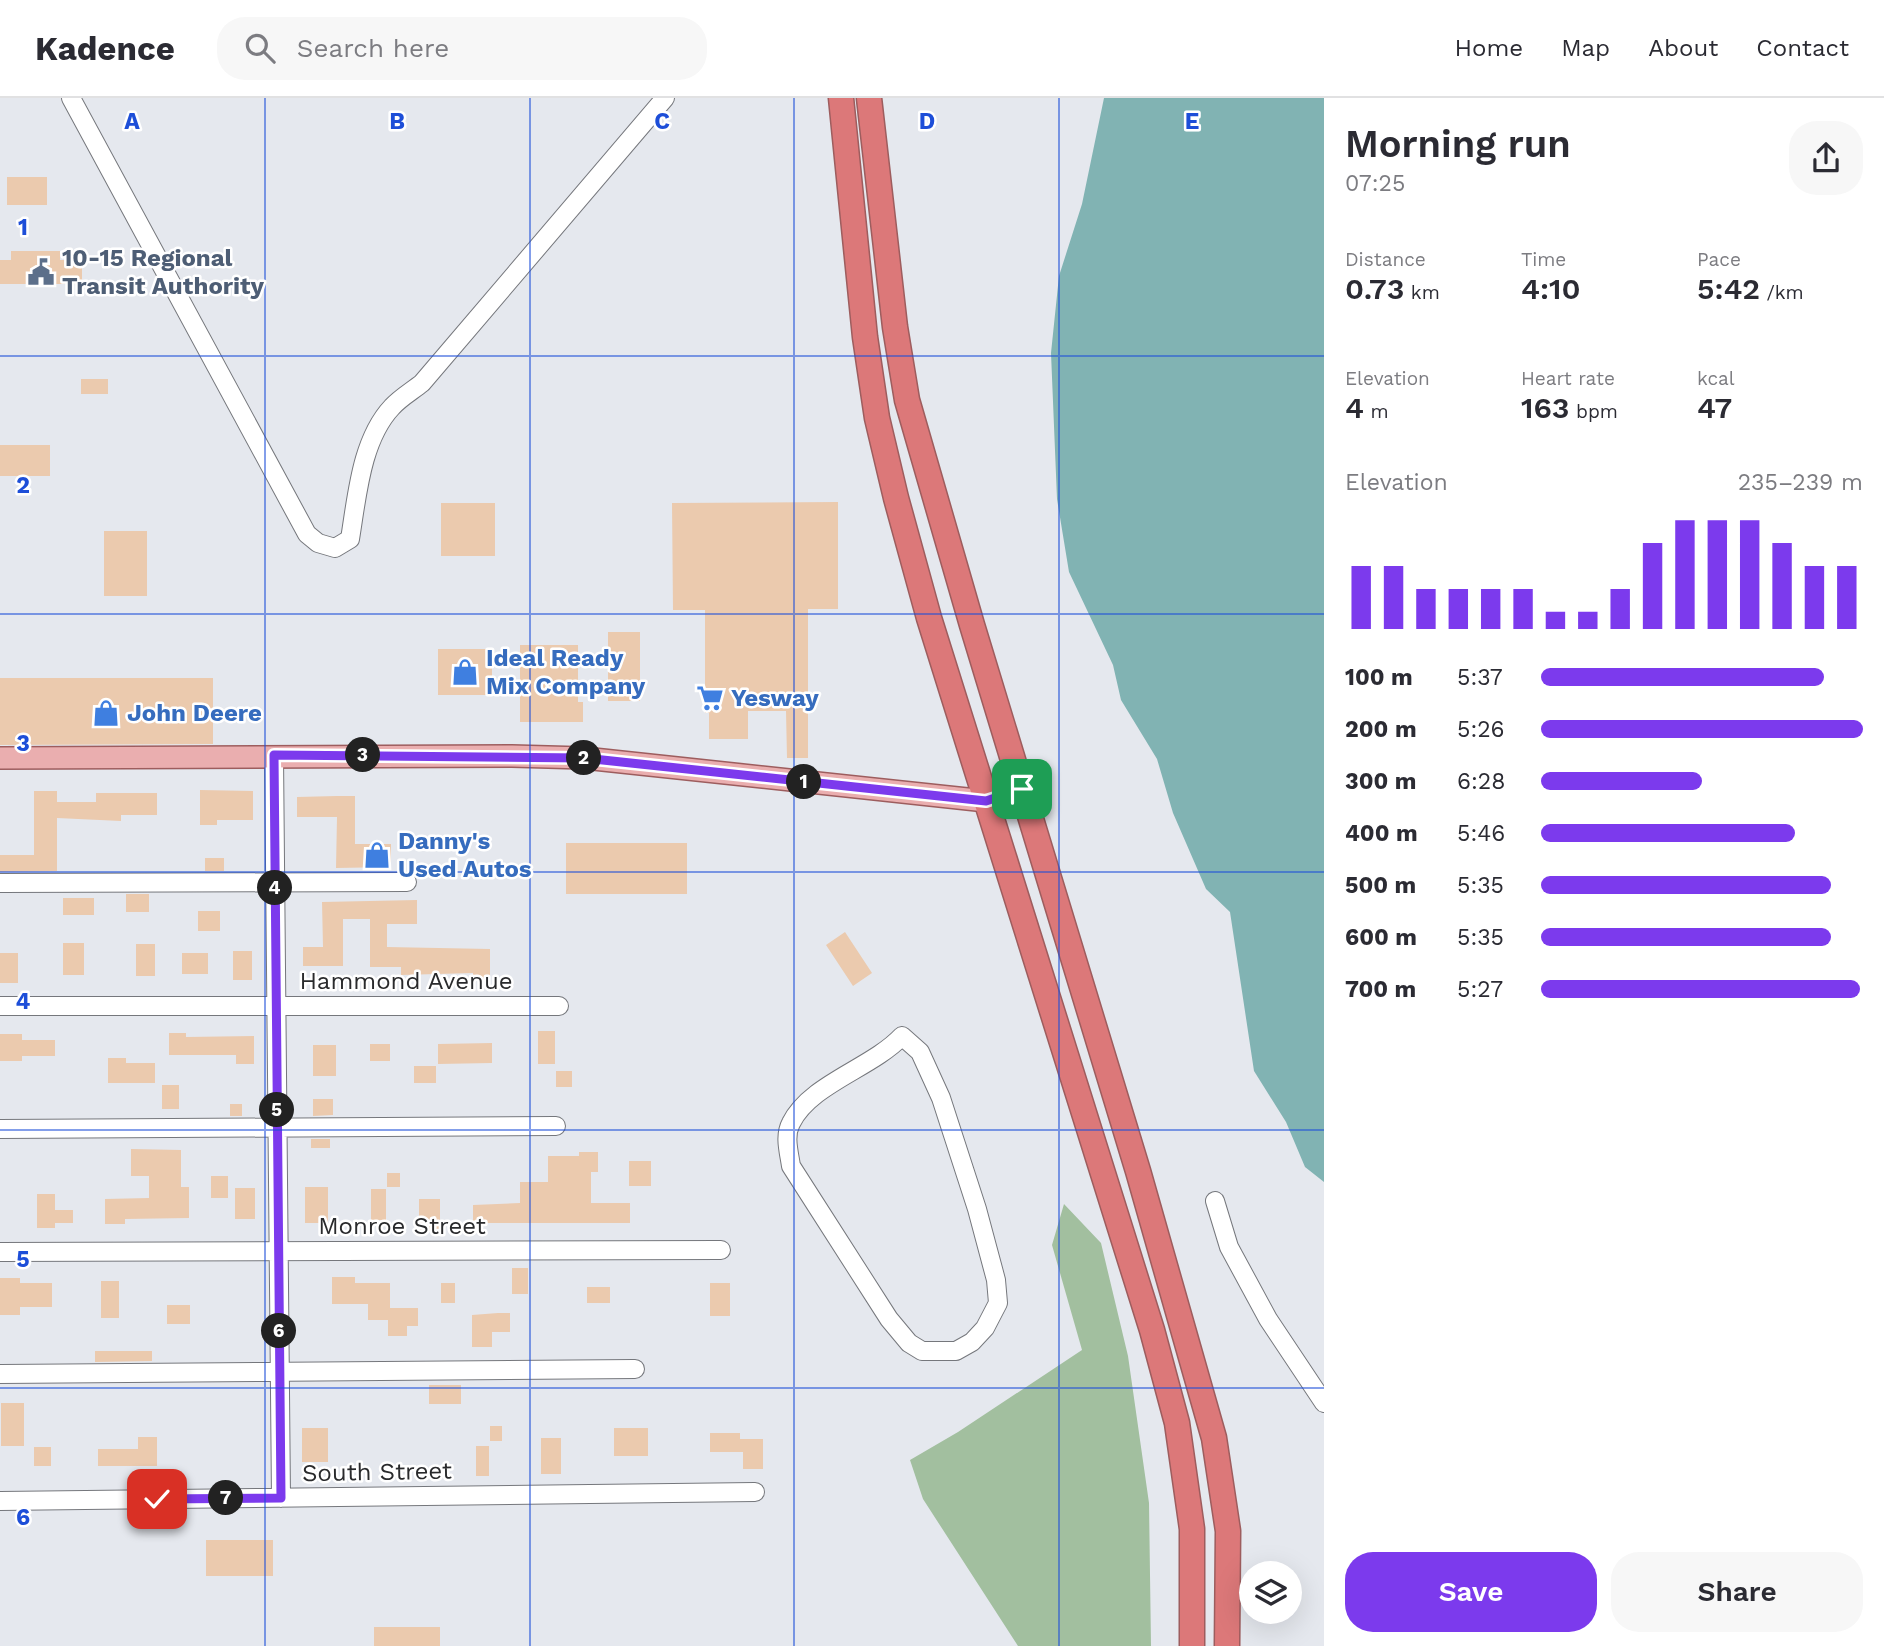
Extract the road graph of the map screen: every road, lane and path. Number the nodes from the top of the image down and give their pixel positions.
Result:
1 (71, 98) edge
2 (665, 98) edge
3 (841, 98) edge
4 (869, 98) edge
5 (274, 755) junction
6 (0, 758) edge
7 (1022, 789) junction
8 (986, 801) junction
9 (407, 882) dead end
10 (0, 883) edge
11 (275, 883) junction
12 (0, 1006) edge
13 (276, 1006) junction
14 (559, 1006) dead end
15 (920, 1052) joint
16 (556, 1126) dead end
17 (277, 1127) junction
18 (0, 1129) edge
19 (1215, 1201) dead end
20 (721, 1250) dead end
21 (279, 1251) junction
22 (0, 1252) edge
23 (635, 1369) dead end
24 (280, 1372) junction
25 (0, 1374) edge
26 (1324, 1403) edge
27 (755, 1492) dead end
28 (281, 1498) junction
29 (0, 1501) edge
30 (1192, 1646) edge
31 (1227, 1646) edge

1 - 2 street
3 - 8 highway
4 - 7 highway
5 - 6 main road
5 - 8 main road
5 - 11 street
7 - 8 main road
7 - 31 highway
8 - 30 highway
9 - 11 street
10 - 11 street
11 - 13 street
12 - 13 street, Hammond Avenue
13 - 14 street, Hammond Avenue
13 - 17 street
15 - 15 street
16 - 17 street
17 - 18 street
17 - 21 street
19 - 26 street
20 - 21 street, Monroe Street
21 - 22 street, Monroe Street
21 - 24 street
23 - 24 street
24 - 25 street
24 - 28 street
27 - 28 street, South Street
28 - 29 street, South Street

